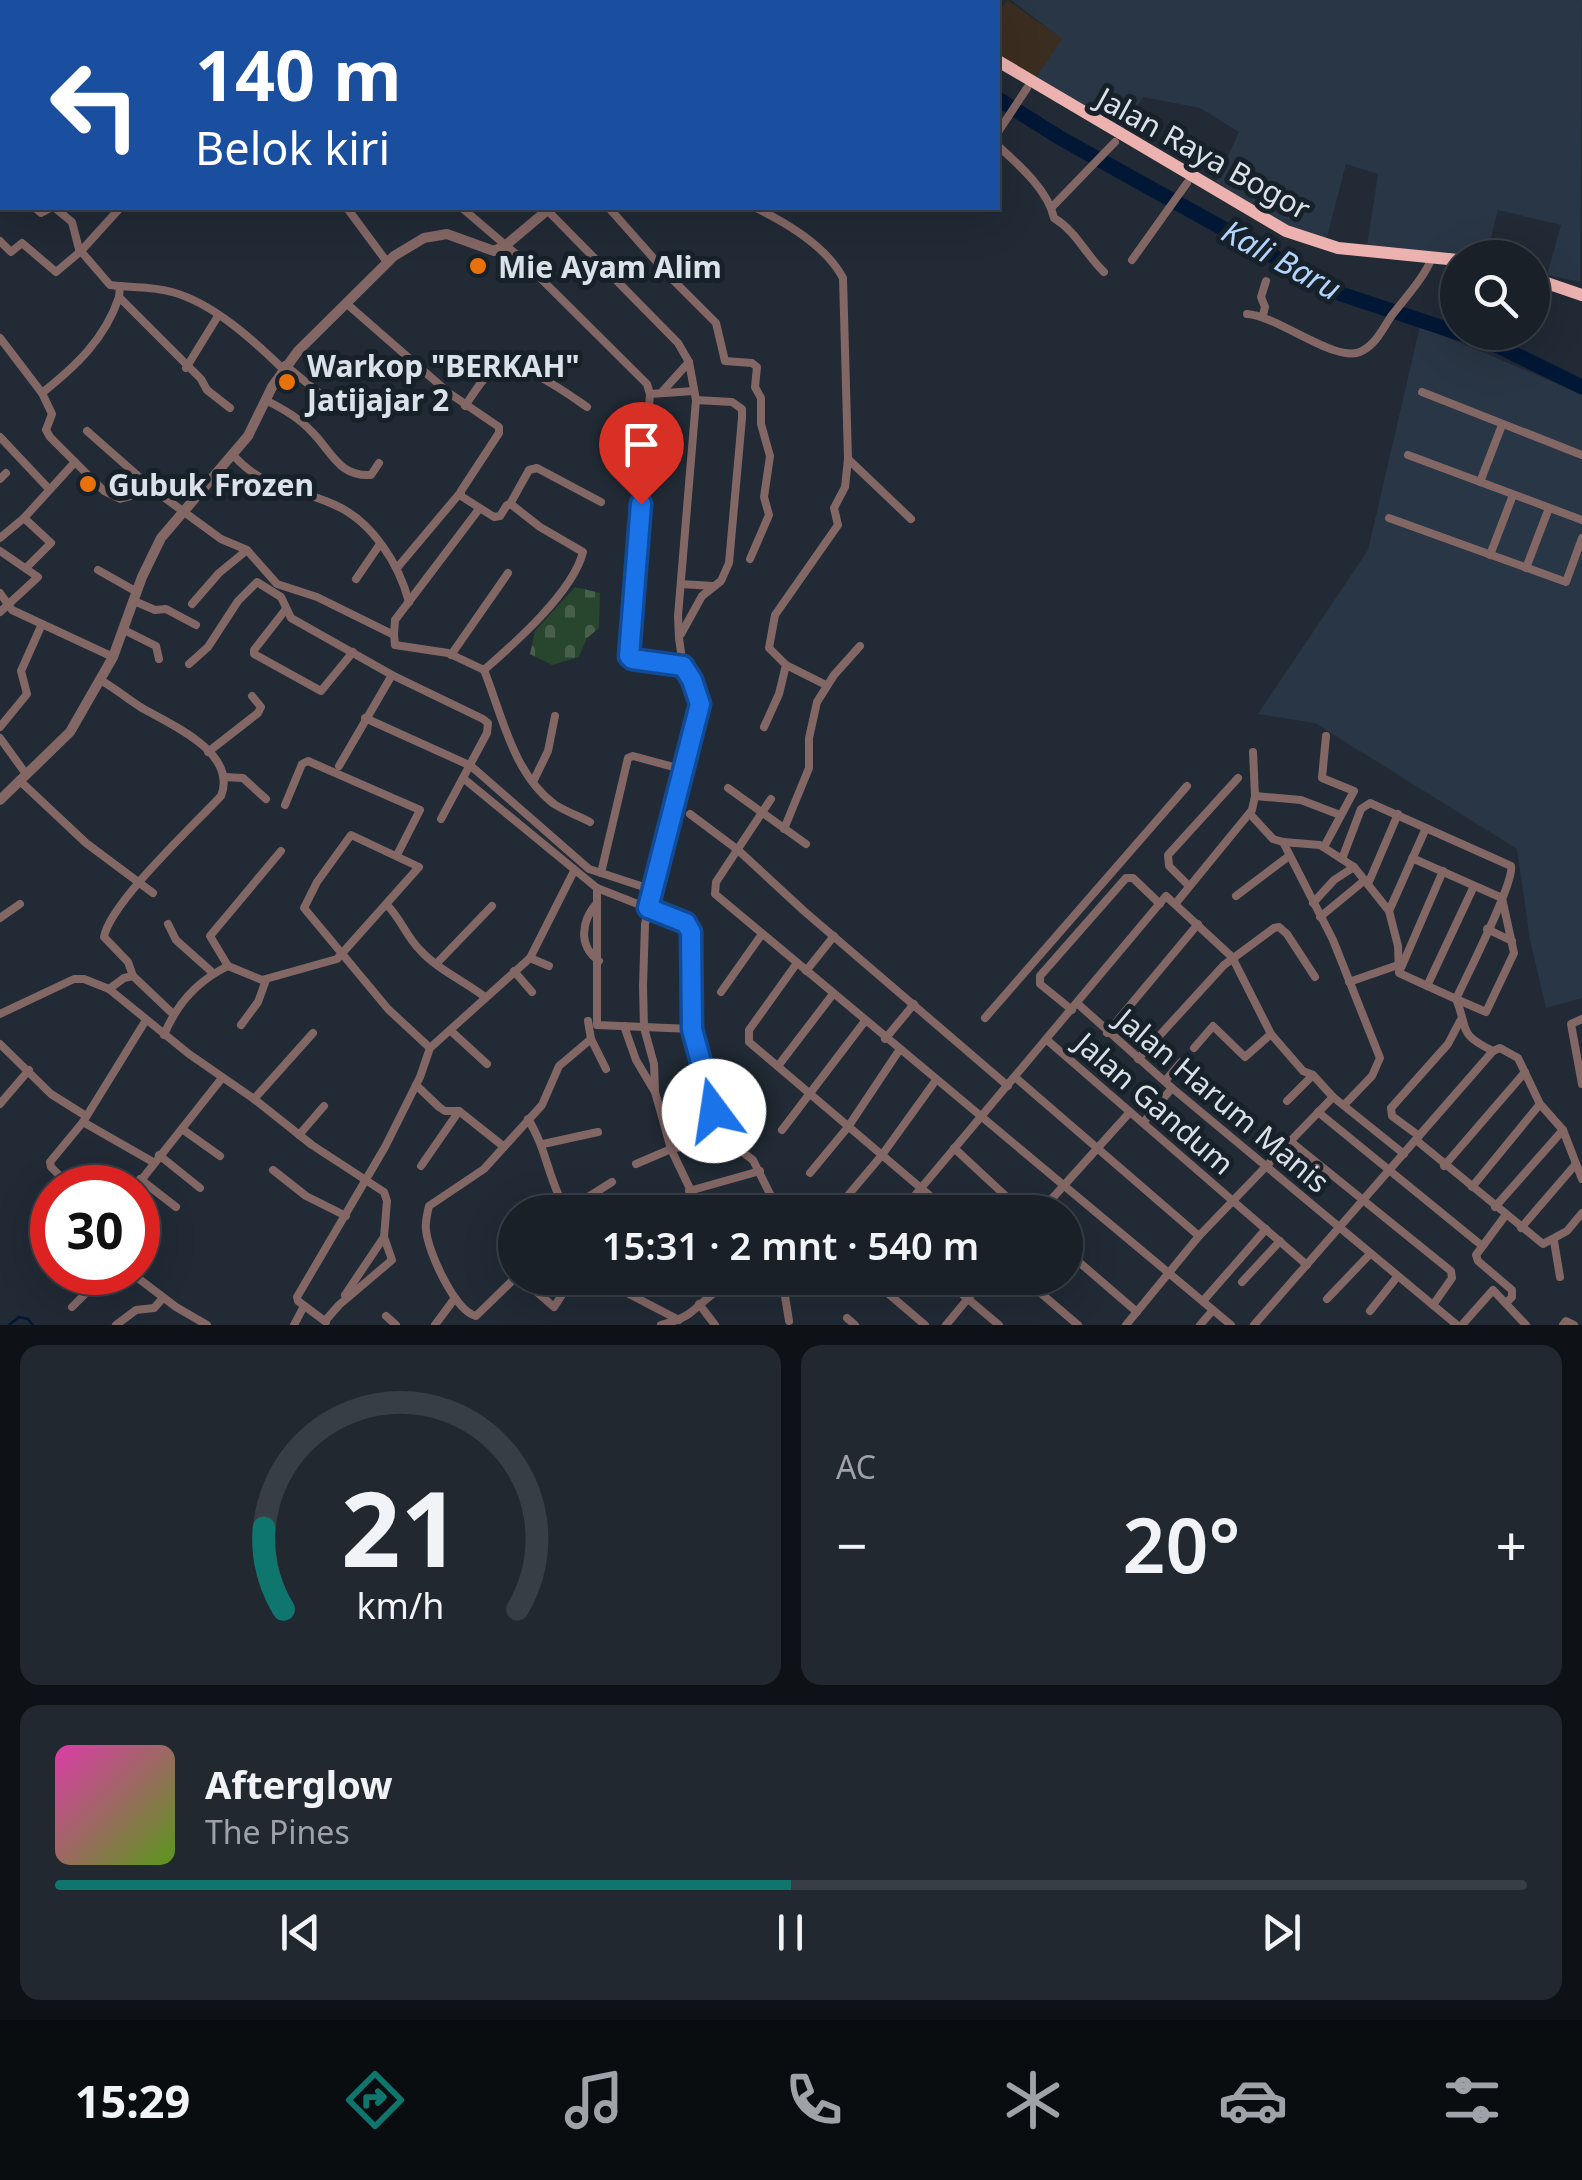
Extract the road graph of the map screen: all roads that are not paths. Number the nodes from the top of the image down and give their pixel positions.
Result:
1 (1000, 62) edge
2 (1000, 72) edge
3 (1024, 93) junction
4 (1000, 129) edge
5 (1112, 146) junction
6 (1000, 148) edge
7 (1183, 189) junction
8 (1053, 206) junction
9 (55, 210) edge
10 (118, 210) edge
11 (349, 210) edge
12 (464, 210) edge
13 (548, 210) edge
14 (550, 210) edge
15 (612, 210) edge
16 (759, 210) edge
17 (0, 240) edge
18 (506, 245) junction
19 (81, 251) junction
20 (1132, 260) dead end
21 (1430, 261) junction
22 (1440, 261) edge
23 (387, 262) junction
24 (1440, 264) edge
25 (1104, 272) dead end
26 (1550, 278) edge
27 (1266, 281) dead end
28 (1550, 281) edge
29 (1564, 284) junction
30 (120, 286) junction
31 (1582, 286) edge
32 (1582, 294) edge
33 (118, 296) junction
34 (347, 304) junction
35 (1248, 314) dead end
36 (1263, 315) junction
37 (218, 316) junction
38 (0, 338) edge
39 (688, 362) junction
40 (284, 367) junction
41 (186, 368) junction
42 (662, 392) junction
43 (1422, 392) dead end
44 (42, 393) junction
45 (650, 394) junction
46 (695, 396) junction
47 (265, 400) junction
48 (330, 402) dead end
49 (465, 406) junction
50 (587, 407) dead end
51 (230, 408) dead end
52 (1502, 424) junction
53 (86, 432) dead end
54 (0, 437) edge
55 (232, 454) junction
56 (1408, 455) dead end
57 (1582, 455) edge
58 (848, 459) junction
59 (75, 462) junction
60 (379, 463) dead end
61 (1480, 482) junction
62 (49, 489) junction
63 (154, 490) junction
64 (460, 493) junction
65 (1513, 494) junction
66 (601, 502) dead end
67 (510, 504) junction
68 (1549, 508) junction
69 (185, 509) junction
70 (479, 509) junction
71 (24, 518) junction
72 (1389, 518) dead end
73 (911, 519) dead end
74 (1582, 520) edge
75 (0, 538) edge
76 (1582, 538) edge
77 (380, 544) junction
78 (247, 550) junction
79 (0, 551) edge
80 (1490, 555) junction
81 (750, 559) dead end
82 (26, 568) junction
83 (397, 568) junction
84 (1526, 568) junction
85 (98, 570) dead end
86 (508, 573) dead end
87 (356, 579) dead end
88 (682, 584) junction
89 (713, 586) junction
90 (0, 594) edge
91 (135, 596) junction
92 (409, 602) junction
93 (192, 604) dead end
94 (3, 608) edge
95 (286, 608) junction
96 (42, 624) junction
97 (196, 625) dead end
98 (124, 630) junction
99 (394, 636) junction
100 (679, 638) junction
101 (860, 646) dead end
102 (353, 652) junction
103 (452, 654) junction
104 (113, 657) junction
105 (159, 658) dead end
106 (190, 664) dead end
107 (786, 665) junction
108 (683, 666) junction
109 (484, 670) junction
110 (392, 675) junction
111 (102, 680) junction
112 (826, 686) junction
113 (252, 696) dead end
114 (555, 716) dead end
115 (365, 718) junction
116 (764, 726) dead end
117 (0, 727) edge
118 (1326, 736) dead end
119 (0, 738) edge
120 (208, 752) junction
121 (1253, 752) dead end
122 (339, 766) dead end
123 (470, 766) junction
124 (682, 769) junction
125 (23, 777) junction
126 (224, 777) junction
127 (463, 778) junction
128 (1238, 778) dead end
129 (1359, 778) dead end
130 (532, 782) junction
131 (1187, 786) dead end
132 (728, 788) dead end
133 (1354, 791) junction
134 (1255, 796) junction
135 (266, 799) dead end
136 (772, 799) dead end
137 (0, 800) edge
138 (285, 805) dead end
139 (690, 814) dead end
140 (763, 814) junction
141 (1250, 814) junction
142 (1340, 814) junction
143 (1398, 814) junction
144 (442, 819) dead end
145 (590, 822) dead end
146 (1426, 828) junction
147 (784, 829) junction
148 (1283, 842) junction
149 (806, 844) dead end
150 (1324, 846) junction
151 (738, 850) junction
152 (281, 851) dead end
153 (397, 855) junction
154 (1288, 856) junction
155 (1412, 858) junction
156 (1342, 859) junction
157 (1354, 867) junction
158 (574, 871) junction
159 (1443, 872) junction
160 (601, 873) junction
161 (141, 882) junction
162 (1366, 882) junction
163 (1188, 886) junction
164 (1474, 886) junction
165 (597, 888) junction
166 (653, 890) junction
167 (154, 892) dead end
168 (1236, 896) dead end
169 (1502, 898) junction
170 (597, 903) junction
171 (1176, 903) junction
172 (1313, 903) junction
173 (20, 904) dead end
174 (1160, 904) junction
175 (387, 905) junction
176 (492, 906) dead end
177 (648, 908) junction
178 (1389, 911) junction
179 (1320, 917) junction
180 (0, 918) edge
181 (168, 924) dead end
182 (1198, 924) junction
183 (1488, 929) junction
184 (762, 934) junction
185 (834, 936) junction
186 (1512, 941) junction
187 (345, 953) junction
188 (530, 958) junction
189 (1232, 958) junction
190 (599, 961) junction
191 (437, 963) junction
192 (797, 963) junction
193 (228, 966) junction
194 (549, 966) dead end
195 (1398, 969) junction
196 (806, 971) junction
197 (514, 972) junction
198 (214, 973) junction
199 (133, 976) junction
200 (1315, 977) dead end
201 (266, 980) junction
202 (1350, 982) junction
203 (1427, 986) junction
204 (109, 990) junction
205 (532, 992) dead end
206 (720, 992) dead end
207 (833, 994) junction
208 (484, 997) junction
209 (1456, 1000) junction
210 (914, 1004) junction
211 (1075, 1007) junction
212 (0, 1014) edge
213 (173, 1014) junction
214 (985, 1018) dead end
215 (1582, 1019) edge
216 (146, 1020) junction
217 (588, 1021) dead end
218 (865, 1021) junction
219 (1460, 1021) junction
220 (241, 1025) dead end
221 (624, 1026) junction
222 (644, 1028) junction
223 (692, 1029) junction
224 (451, 1031) junction
225 (313, 1033) dead end
226 (1107, 1033) junction
227 (1271, 1034) junction
228 (164, 1035) junction
229 (885, 1038) junction
230 (591, 1039) junction
231 (1047, 1040) junction
232 (0, 1044) edge
233 (430, 1048) junction
234 (1194, 1048) dead end
235 (900, 1049) junction
236 (1492, 1050) junction
237 (1138, 1059) junction
238 (1181, 1062) dead end
239 (487, 1064) dead end
240 (778, 1066) junction
241 (29, 1070) junction
242 (606, 1070) dead end
243 (1525, 1072) junction
244 (1313, 1075) junction
245 (222, 1078) junction
246 (1016, 1078) junction
247 (936, 1080) junction
248 (1582, 1084) edge
249 (416, 1085) junction
250 (1168, 1085) junction
251 (1008, 1086) junction
252 (656, 1092) junction
253 (812, 1094) junction
254 (1333, 1097) junction
255 (254, 1099) junction
256 (1287, 1102) dead end
257 (0, 1104) edge
258 (1345, 1104) junction
259 (1540, 1104) junction
260 (324, 1106) dead end
261 (459, 1112) junction
262 (1130, 1112) junction
263 (1318, 1112) junction
264 (982, 1117) junction
265 (85, 1119) junction
266 (528, 1119) junction
267 (1142, 1123) junction
268 (848, 1127) junction
269 (182, 1129) junction
270 (782, 1130) dead end
271 (1563, 1130) junction
272 (598, 1132) dead end
273 (299, 1136) junction
274 (724, 1138) junction
275 (1418, 1138) junction
276 (1290, 1140) junction
277 (543, 1144) junction
278 (504, 1146) junction
279 (954, 1148) junction
280 (1097, 1148) junction
281 (671, 1149) junction
282 (1404, 1154) junction
283 (882, 1155) junction
284 (220, 1156) dead end
285 (156, 1159) junction
286 (636, 1164) dead end
287 (1575, 1164) junction
288 (50, 1165) edge
289 (151, 1165) edge
290 (421, 1166) dead end
291 (1265, 1166) junction
292 (1444, 1166) junction
293 (273, 1170) dead end
294 (760, 1171) junction
295 (1389, 1172) junction
296 (810, 1173) dead end
297 (364, 1179) junction
298 (1582, 1180) edge
299 (612, 1182) dead end
300 (1064, 1184) junction
301 (1472, 1187) junction
302 (200, 1188) dead end
303 (920, 1188) junction
304 (690, 1191) junction
305 (558, 1195) edge
306 (592, 1195) edge
307 (692, 1195) edge
308 (771, 1195) edge
309 (848, 1195) edge
310 (914, 1195) edge
311 (928, 1195) edge
312 (1005, 1195) edge
313 (1055, 1195) edge
314 (160, 1197) edge
315 (1233, 1199) junction
316 (1366, 1200) junction
317 (1494, 1206) junction
318 (176, 1207) dead end
319 (1582, 1213) edge
320 (346, 1216) junction
321 (1505, 1216) junction
322 (1521, 1228) junction
323 (1266, 1229) junction
324 (1340, 1229) junction
325 (1199, 1236) junction
326 (384, 1237) junction
327 (1280, 1241) junction
328 (1554, 1241) junction
329 (1482, 1245) junction
330 (1370, 1254) junction
331 (1307, 1265) junction
332 (1083, 1266) edge
333 (1169, 1270) junction
334 (1397, 1277) junction
335 (1560, 1277) dead end
336 (1242, 1282) dead end
337 (84, 1295) edge
338 (159, 1295) edge
339 (499, 1295) edge
340 (539, 1295) edge
341 (562, 1295) edge
342 (631, 1295) edge
343 (712, 1295) edge
344 (785, 1295) edge
345 (890, 1295) edge
346 (964, 1295) edge
347 (971, 1295) edge
348 (1043, 1295) edge
349 (163, 1298) junction
350 (455, 1298) junction
351 (968, 1298) junction
352 (1327, 1299) dead end
353 (1203, 1301) junction
354 (699, 1304) junction
355 (1506, 1304) junction
356 (338, 1305) junction
357 (1433, 1305) junction
358 (304, 1306) junction
359 (72, 1307) dead end
360 (1213, 1310) junction
361 (1136, 1312) junction
362 (1370, 1312) dead end
363 (386, 1316) dead end
364 (847, 1318) dead end
365 (678, 1320) junction
366 (789, 1321) dead end
367 (326, 1323) edge
368 (116, 1325) edge
369 (207, 1325) edge
370 (294, 1325) edge
371 (396, 1325) edge
372 (435, 1325) edge
373 (661, 1325) edge
374 (715, 1325) edge
375 (855, 1325) edge
376 (925, 1325) edge
377 (946, 1325) edge
378 (999, 1325) edge
379 (1078, 1325) edge
380 (1126, 1325) edge
381 (1200, 1325) edge
382 (1231, 1325) edge
383 (1254, 1325) edge
384 (1460, 1325) edge
385 (1526, 1325) edge
386 (1563, 1325) edge
387 (1574, 1325) edge

1 - 21 highway, Jalan Raya Bogor
2 - 3 highway, Jalan Raya Bogor
3 - 4 street
3 - 5 highway, Jalan Raya Bogor
5 - 7 highway, Jalan Raya Bogor
5 - 8 street
6 - 8 street
7 - 20 street
7 - 21 highway, Jalan Raya Bogor
8 - 25 street
9 - 19 street
10 - 19 street
11 - 23 street
12 - 18 street
13 - 18 street
14 - 39 street
15 - 81 street
16 - 58 street
17 - 19 street
18 - 23 street
18 - 45 street
19 - 30 street
21 - 22 highway, Jalan Raya Bogor
21 - 24 highway, Jalan Raya Bogor
21 - 36 street
23 - 34 street
26 - 29 highway
27 - 36 street
28 - 29 highway
29 - 31 highway
29 - 32 highway
30 - 33 street
30 - 37 street
33 - 41 street
33 - 44 street
34 - 40 street
34 - 49 street
35 - 36 street
37 - 40 street
37 - 41 street
38 - 44 street
39 - 42 street
39 - 46 street
40 - 47 street
40 - 48 street
41 - 51 street
42 - 45 street
42 - 46 street
43 - 52 street
44 - 59 street
45 - 108 street
46 - 88 street
46 - 89 street
47 - 55 street
47 - 60 street
49 - 50 street
49 - 64 street
52 - 57 street
52 - 61 street
53 - 63 street
54 - 62 street
55 - 69 street
55 - 77 street
56 - 61 street
58 - 73 street
58 - 107 street
59 - 62 street
59 - 63 street
61 - 65 street
62 - 71 street
63 - 69 street
64 - 70 street
64 - 83 street
65 - 68 street
65 - 80 street
66 - 67 street
67 - 70 street
67 - 109 street
68 - 74 street
68 - 84 street
69 - 78 street
69 - 91 street
70 - 92 street
71 - 75 street
71 - 82 street
72 - 80 street
76 - 84 street
77 - 83 street
77 - 87 street
78 - 93 street
78 - 99 street
79 - 82 street
80 - 84 street
82 - 94 street
83 - 92 street
85 - 91 street
86 - 103 street
88 - 89 street
88 - 100 street
89 - 100 street
90 - 94 street
91 - 97 street
91 - 98 street
92 - 99 street
94 - 96 street
95 - 102 street
95 - 102 street
95 - 106 street
96 - 104 street
96 - 117 street
98 - 104 street
98 - 105 street
99 - 103 street
100 - 108 street
101 - 112 street
102 - 110 street
103 - 109 street
104 - 111 street
107 - 112 street
107 - 116 street
108 - 124 street
109 - 130 street
110 - 115 street
110 - 123 street
111 - 120 street
111 - 125 street
112 - 147 street
113 - 120 street
114 - 130 street
115 - 122 street
115 - 123 street
118 - 133 street
119 - 125 street
120 - 126 street
121 - 134 street
123 - 127 street
123 - 160 street
124 - 160 street
124 - 166 street
125 - 137 street
125 - 161 street
126 - 135 street
126 - 161 street
127 - 144 street
127 - 158 street
128 - 163 street
129 - 133 street
130 - 145 street
131 - 214 street
132 - 140 street
133 - 142 street
134 - 141 street
134 - 142 street
136 - 140 street
138 - 153 street
139 - 151 street
140 - 147 street
140 - 151 street
141 - 148 street
141 - 163 street
142 - 150 street
143 - 146 street
143 - 156 street
143 - 162 street
146 - 155 street
146 - 169 street
147 - 149 street
148 - 150 street
148 - 154 street
150 - 156 street
151 - 184 street
151 - 185 street
152 - 193 street
153 - 175 street
153 - 187 street
154 - 168 street
154 - 172 street
155 - 159 street
155 - 178 street
156 - 157 street
157 - 162 street
157 - 172 street
158 - 165 street
158 - 188 street
159 - 164 street
159 - 195 street
160 - 166 street
161 - 167 street
161 - 199 street
162 - 178 street
162 - 179 street
163 - 171 street
164 - 169 street
164 - 203 street
165 - 170 street
165 - 177 street
166 - 177 street
169 - 183 street
169 - 186 street
170 - 190 street
170 - 190 street
171 - 174 street
171 - 182 street
172 - 179 street
173 - 180 street
174 - 211 street
174 - 211 street, Jalan Harum Manis
175 - 187 street
175 - 191 street
176 - 191 street
177 - 222 street
177 - 223 street
178 - 195 street
179 - 202 street
181 - 198 street
182 - 189 street
182 - 226 street
183 - 186 street
183 - 209 street
184 - 192 street
184 - 206 street
185 - 196 street
185 - 210 street
186 - 209 street
187 - 201 street
187 - 233 street
188 - 194 street
188 - 197 street
189 - 200 street
189 - 227 street
189 - 237 street
190 - 221 street
191 - 208 street
192 - 196 street
192 - 240 street
193 - 198 street
193 - 201 street
195 - 202 street
195 - 203 street
196 - 207 street
197 - 205 street
197 - 208 street
198 - 213 street
199 - 204 street
199 - 213 street
201 - 220 street
202 - 258 street
203 - 209 street
204 - 212 street
204 - 216 street
207 - 218 street
207 - 240 street
208 - 224 street
209 - 219 street
210 - 229 street
210 - 251 street
211 - 226 street, Jalan Harum Manis
211 - 231 street
213 - 228 street
215 - 248 street
216 - 228 street
216 - 265 street
217 - 230 street
218 - 229 street
218 - 253 street
219 - 236 street
219 - 275 street
221 - 222 street
221 - 252 street
222 - 223 street
222 - 252 street
223 - 274 street
224 - 233 street
224 - 239 street
225 - 255 street
226 - 237 street, Jalan Harum Manis
227 - 234 street
227 - 244 street
228 - 245 street
229 - 235 street
230 - 242 street
230 - 266 street
231 - 246 street
231 - 262 street, Jalan Gandum
232 - 241 street
233 - 249 street
235 - 247 street
235 - 268 street
236 - 243 street
236 - 275 street
237 - 250 street, Jalan Harum Manis
238 - 250 street
240 - 253 street
241 - 257 street
241 - 265 street
243 - 259 street
243 - 292 street
244 - 254 street
244 - 256 street
245 - 255 street
245 - 269 street
246 - 251 street
246 - 280 street
247 - 264 street
247 - 283 street
249 - 261 street
249 - 297 street
250 - 267 street
250 - 291 street, Jalan Harum Manis
251 - 264 street
252 - 281 street
253 - 268 street
253 - 270 street
254 - 258 street
254 - 263 street
255 - 273 street
258 - 282 street
259 - 271 street
259 - 301 street
260 - 273 street
261 - 278 street
261 - 290 street
262 - 267 street, Jalan Gandum
262 - 280 street
263 - 276 street
263 - 295 street
264 - 279 street
264 - 300 street
265 - 285 street
265 - 288 street
266 - 277 street
266 - 278 street
267 - 315 street, Jalan Gandum
268 - 283 street
268 - 296 street
269 - 284 street
269 - 285 street
271 - 287 street
271 - 317 street
272 - 277 street
273 - 297 street
274 - 281 street
274 - 294 street
275 - 282 street
275 - 292 street
276 - 291 street
276 - 316 street
277 - 305 street
278 - 350 street
279 - 303 street
279 - 312 street
280 - 300 street
280 - 325 street
281 - 286 street
281 - 304 street
282 - 295 street
283 - 303 street
283 - 309 street
285 - 289 street
285 - 302 street
287 - 298 street
287 - 322 street
291 - 315 street
291 - 324 street, Jalan Harum Manis
292 - 301 street
293 - 320 street
294 - 304 street
294 - 308 street
295 - 316 street
295 - 329 street
297 - 320 street
297 - 326 street
299 - 306 street
300 - 313 street
300 - 333 street
301 - 317 street
303 - 310 street
303 - 311 street
304 - 307 street
314 - 318 street
315 - 323 street, Jalan Gandum
315 - 325 street
316 - 324 street
316 - 357 street
317 - 321 street
319 - 328 street
320 - 358 street
321 - 322 street
321 - 329 street
322 - 328 street
323 - 327 street, Jalan Gandum
323 - 353 street
324 - 330 street, Jalan Harum Manis
324 - 331 street
325 - 333 street
326 - 356 street
326 - 356 street
327 - 331 street, Jalan Gandum
327 - 336 street
328 - 335 street
329 - 355 street
330 - 334 street, Jalan Harum Manis
330 - 352 street
331 - 383 street
332 - 361 street
333 - 353 street
333 - 361 street
334 - 357 street, Jalan Harum Manis
334 - 362 street
337 - 359 street
338 - 349 street
339 - 350 street
340 - 341 street
342 - 365 street
343 - 354 street
344 - 366 street
345 - 376 street
346 - 351 street
347 - 351 street
348 - 379 street
349 - 368 street
349 - 369 street
350 - 372 street
351 - 377 street
351 - 378 street
353 - 360 street
354 - 365 street
354 - 374 street
355 - 384 street
355 - 385 street
356 - 367 street
357 - 384 street, Jalan Harum Manis
358 - 367 street
358 - 370 street
360 - 381 street
360 - 382 street
361 - 380 street
363 - 371 street
364 - 375 street
365 - 373 street
386 - 387 street

